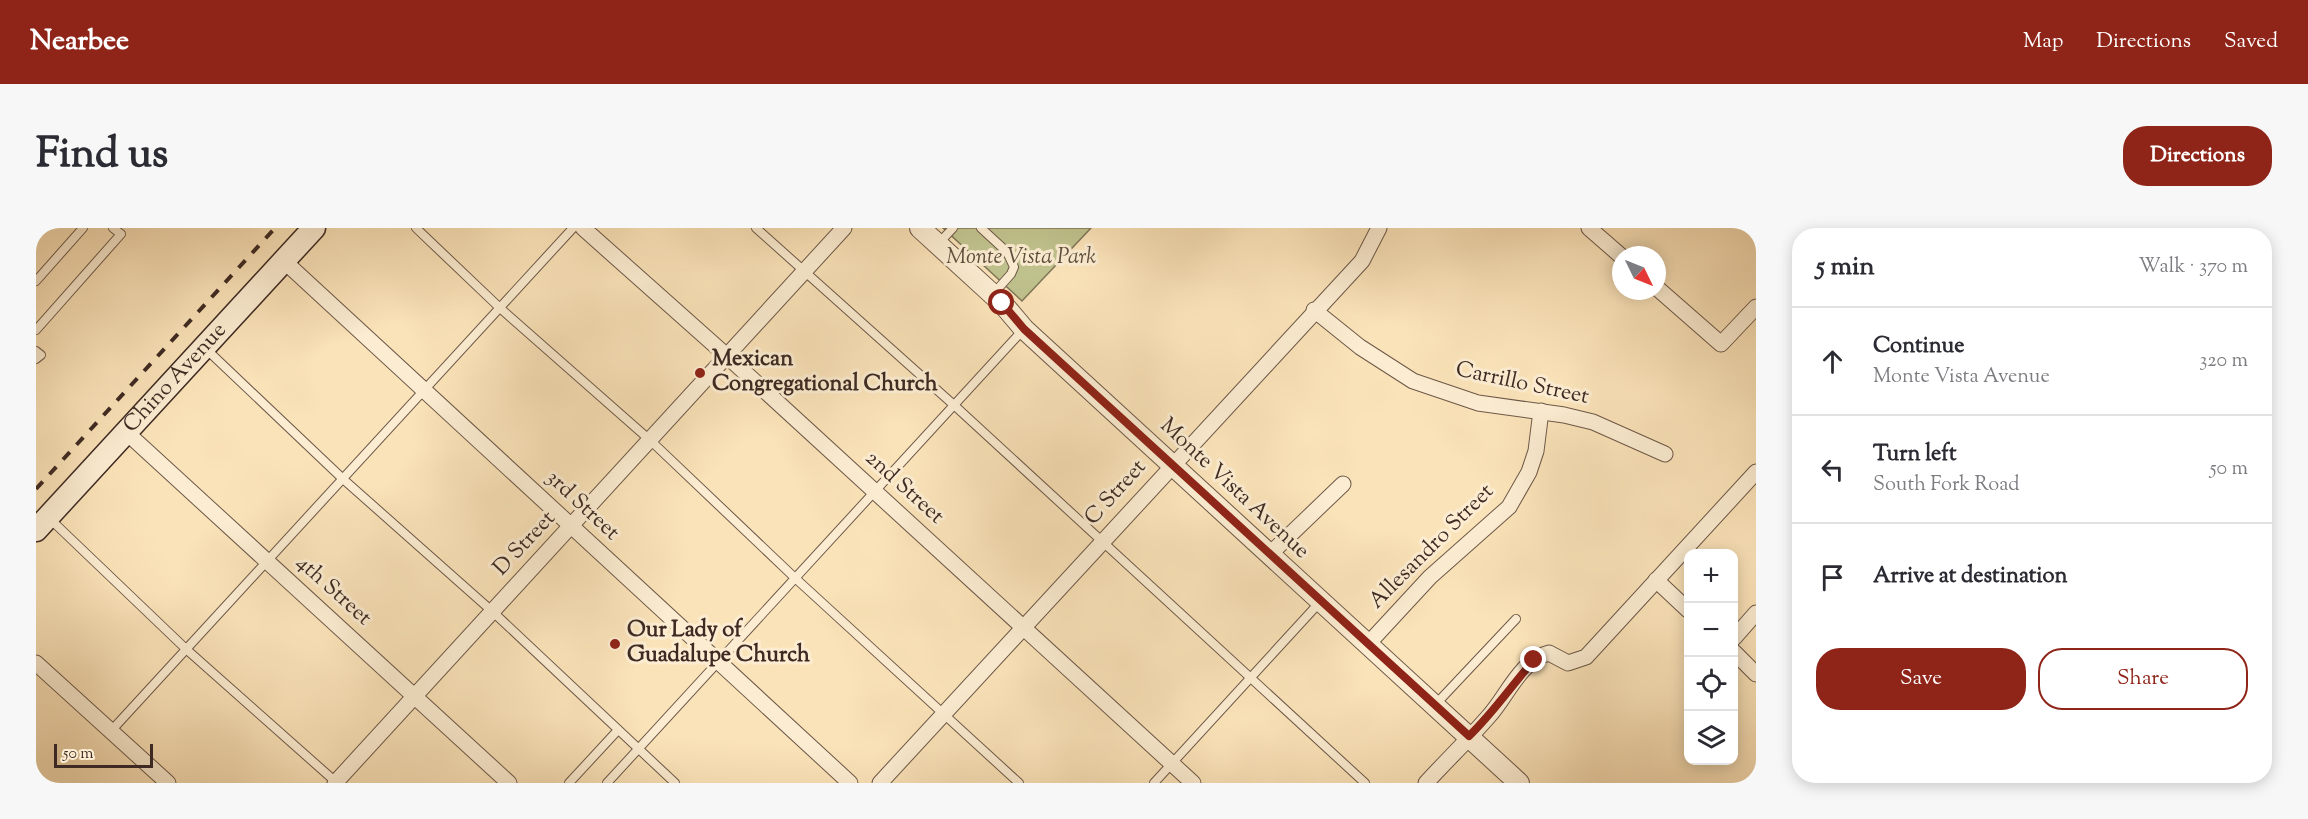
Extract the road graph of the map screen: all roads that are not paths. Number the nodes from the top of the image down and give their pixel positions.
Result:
1 (83, 228) edge
2 (113, 228) edge
3 (314, 228) edge
4 (416, 228) edge
5 (573, 228) edge
6 (582, 228) edge
7 (756, 228) edge
8 (844, 228) edge
9 (920, 228) edge
10 (953, 228) edge
11 (981, 228) edge
12 (1379, 228) edge
13 (1589, 228) edge
14 (123, 231) edge
15 (938, 244) junction
16 (1612, 248) edge
17 (284, 261) junction
18 (806, 272) junction
19 (36, 281) edge
20 (993, 294) junction
21 (1666, 296) edge
22 (1756, 307) edge
23 (500, 308) junction
24 (1314, 310) junction
25 (1024, 329) junction
26 (36, 330) edge
27 (205, 347) junction
28 (36, 351) edge
29 (728, 357) junction
30 (36, 359) edge
31 (423, 391) junction
32 (955, 406) junction
33 (1540, 411) junction
34 (126, 432) junction
35 (651, 441) junction
36 (1665, 454) dead end
37 (1172, 464) junction
38 (1756, 472) edge
39 (343, 479) junction
40 (1343, 484) dead end
41 (876, 492) junction
42 (42, 523) edge
43 (572, 527) junction
44 (1102, 542) junction
45 (1270, 554) junction
46 (267, 562) junction
47 (794, 578) junction
48 (1656, 580) junction
49 (1321, 601) junction
50 (1684, 605) edge
51 (493, 612) junction
52 (1756, 613) edge
53 (1516, 619) dead end
54 (1024, 627) junction
55 (1738, 633) edge
56 (1368, 644) junction
57 (186, 650) junction
58 (1738, 656) edge
59 (718, 662) junction
60 (36, 663) edge
61 (1756, 674) edge
62 (1250, 677) junction
63 (415, 696) junction
64 (1435, 705) junction
65 (943, 713) junction
66 (618, 730) junction
67 (111, 731) junction
68 (1469, 736) junction
69 (638, 749) junction
70 (1172, 764) junction
71 (168, 783) edge
72 (336, 783) edge
73 (509, 783) edge
74 (569, 783) edge
75 (607, 783) edge
76 (675, 783) edge
77 (850, 783) edge
78 (880, 783) edge
79 (1019, 783) edge
80 (1154, 783) edge
81 (1193, 783) edge
82 (1365, 783) edge
83 (1426, 783) edge
84 (1519, 783) edge

1 - 19 lane
2 - 14 lane
3 - 17 main road, Chino Avenue
4 - 23 lane
5 - 23 lane
6 - 29 street, 2nd Street
7 - 18 lane
8 - 18 street, D Street
9 - 15 street, Monte Vista Avenue
10 - 15 lane
11 - 20 lane
12 - 24 street, C Street
13 - 16 street
14 - 26 lane
15 - 20 street, Monte Vista Avenue
17 - 27 main road, Chino Avenue
17 - 31 street, 3rd Street
18 - 29 street, D Street
18 - 32 lane
20 - 25 street, Monte Vista Avenue
21 - 22 street
23 - 31 lane
23 - 35 lane
24 - 33 street, Carrillo Street
24 - 37 street, C Street
25 - 32 lane
25 - 37 street, Monte Vista Avenue
27 - 34 main road, Chino Avenue
27 - 39 lane
28 - 30 lane
29 - 35 street, D Street
29 - 41 street, 2nd Street
31 - 39 lane
31 - 43 street, 3rd Street
32 - 41 lane
32 - 44 lane
33 - 36 street, Carrillo Street
33 - 56 street, Allesandro Street
34 - 42 main road, Chino Avenue
34 - 46 street, 4th Street
35 - 43 street, D Street
35 - 47 lane
37 - 44 street, C Street
37 - 45 street, Monte Vista Avenue
38 - 48 street
39 - 46 lane
39 - 51 lane
40 - 45 street
41 - 47 lane
41 - 54 street, 2nd Street
42 - 57 lane
43 - 51 street, D Street
43 - 59 street, 3rd Street
44 - 54 street, C Street
44 - 62 lane
45 - 49 street, Monte Vista Avenue
46 - 57 lane
46 - 63 street, 4th Street
47 - 59 lane
47 - 65 lane
48 - 50 street
48 - 68 street
49 - 56 street, Monte Vista Avenue
49 - 62 lane
51 - 63 street, D Street
51 - 66 lane
52 - 55 street
53 - 64 lane
54 - 65 street, C Street
54 - 70 street, 2nd Street
56 - 64 street, Monte Vista Avenue
57 - 67 lane
57 - 72 lane
58 - 61 street
59 - 69 lane
59 - 77 street, 3rd Street
60 - 67 street
62 - 70 lane
62 - 82 lane
63 - 72 street, D Street
63 - 73 street, 4th Street
64 - 68 street, Monte Vista Avenue
65 - 78 street, C Street
65 - 79 lane
66 - 69 lane
66 - 74 lane
67 - 71 street
68 - 83 street
68 - 84 street, Monte Vista Avenue
69 - 75 lane
69 - 76 lane
70 - 80 lane
70 - 81 street, 2nd Street

